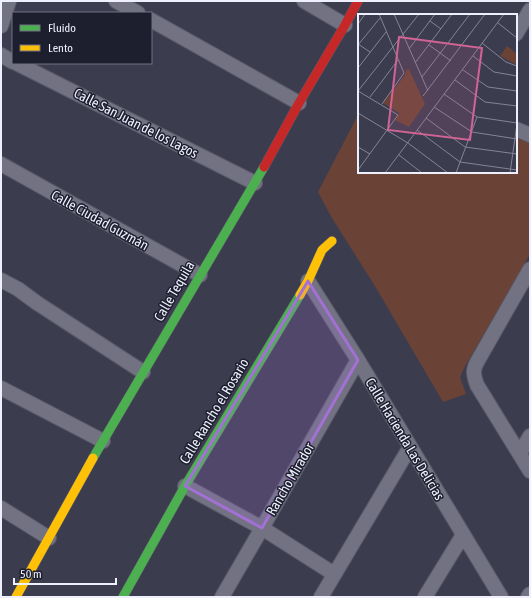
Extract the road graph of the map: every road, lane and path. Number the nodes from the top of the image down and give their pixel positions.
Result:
1 (9, 1) edge
2 (116, 1) edge
3 (304, 1) edge
4 (358, 1) edge
5 (530, 10) edge
6 (136, 12) edge
7 (152, 21) edge
8 (345, 25) junction
9 (1, 26) edge
10 (517, 32) edge
11 (1, 56) edge
12 (12, 62) edge
13 (18, 64) edge
14 (299, 103) junction
15 (517, 129) edge
16 (530, 135) edge
17 (1, 164) edge
18 (255, 184) junction
19 (332, 241) dead end
20 (530, 268) edge
21 (200, 275) junction
22 (1, 280) edge
23 (308, 281) junction
24 (358, 360) junction
25 (143, 372) junction
26 (1, 388) edge
27 (530, 436) edge
28 (103, 441) junction
29 (410, 447) junction
30 (520, 453) junction
31 (530, 471) edge
32 (185, 486) junction
33 (1, 508) edge
34 (262, 528) junction
35 (463, 535) junction
36 (49, 538) junction
37 (334, 574) junction
38 (530, 594) edge
39 (16, 597) edge
40 (123, 597) edge
41 (222, 597) edge
42 (321, 597) edge
43 (425, 597) edge
44 (501, 597) edge
45 (528, 597) edge

1 - 9 street
2 - 6 street
3 - 8 street
4 - 8 street, Calle Tequila
5 - 10 street
7 - 14 street
8 - 14 street, Calle Tequila
11 - 12 street
13 - 18 street, Calle San Juan de los Lagos
14 - 18 street, Calle Tequila
15 - 16 street
17 - 21 street, Calle Ciudad Guzmán
18 - 21 street, Calle Tequila
19 - 23 street, Calle Rancho el Rosario
20 - 30 street
21 - 25 street, Calle Tequila
22 - 25 street
23 - 24 street, Calle Hacienda Las Delicias
23 - 32 street, Calle Rancho el Rosario
24 - 29 street, Calle Hacienda Las Delicias
24 - 34 street, Rancho Mirador
25 - 28 street, Calle Tequila
26 - 28 street
27 - 30 street
28 - 36 street, Calle Tequila
29 - 35 street, Calle Hacienda Las Delicias
29 - 37 street
30 - 31 street
32 - 34 street
32 - 40 street, Calle Rancho el Rosario
33 - 36 street
34 - 37 street
34 - 41 street, Rancho Mirador
35 - 43 street
35 - 44 street, Calle Hacienda Las Delicias
36 - 39 street, Calle Tequila
37 - 42 street
38 - 45 street

